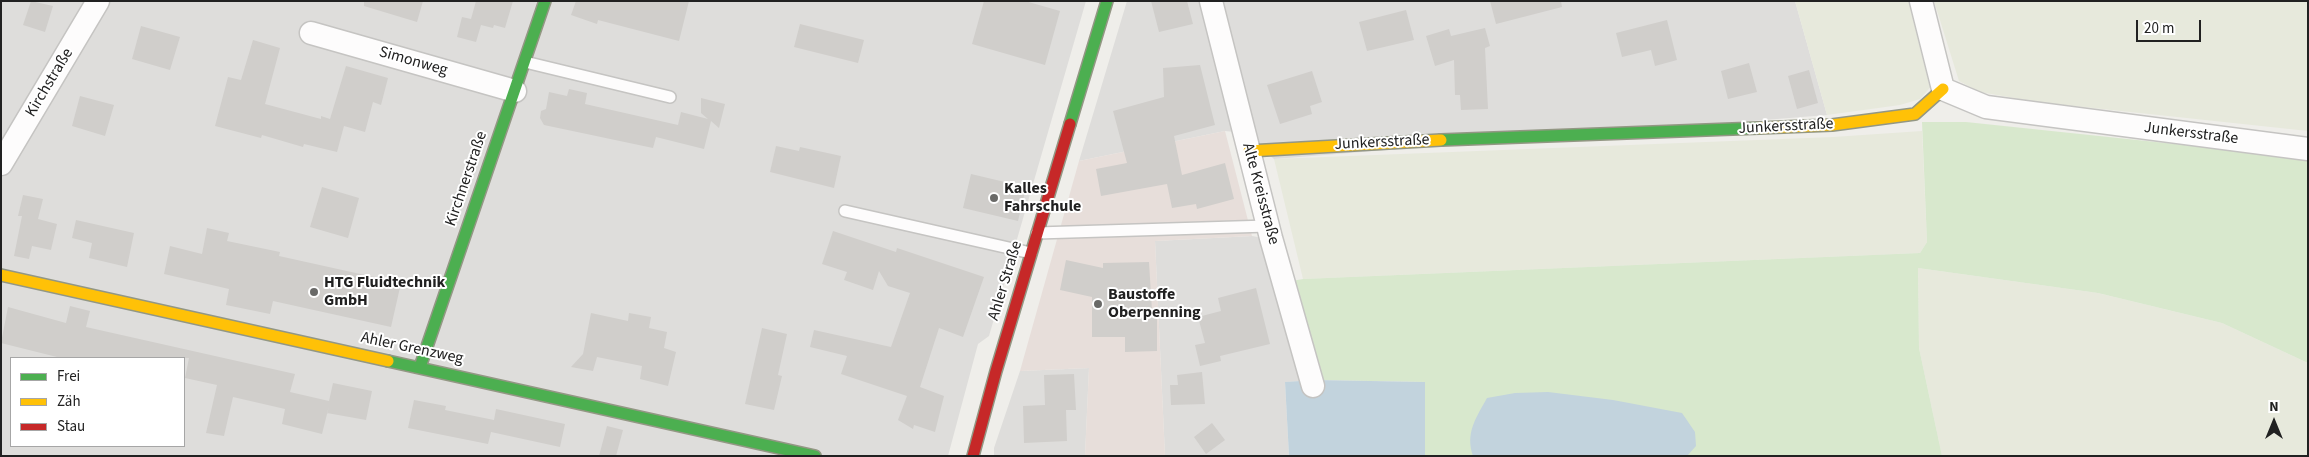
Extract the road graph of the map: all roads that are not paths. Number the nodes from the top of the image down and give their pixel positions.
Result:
1 (98, 1) edge
2 (545, 1) edge
3 (1094, 1) edge
4 (1211, 1) edge
5 (1921, 1) edge
6 (1107, 2) edge
7 (311, 33) dead end
8 (525, 62) junction
9 (1943, 89) junction
10 (515, 91) junction
11 (670, 97) dead end
12 (2308, 148) edge
13 (1249, 152) junction
14 (1, 164) edge
15 (845, 211) dead end
16 (1268, 226) junction
17 (1038, 234) junction
18 (1031, 253) junction
19 (1, 276) edge
20 (420, 367) junction
21 (1313, 386) dead end
22 (815, 456) edge
23 (972, 456) edge

1 - 14 street, Kirchstraße
2 - 8 street, Kirchnerstraße
3 - 6 lane
4 - 13 street, Alte Kreisstraße
5 - 9 street
6 - 17 street, Ahler Straße
7 - 10 street, Simonweg
8 - 10 street, Kirchnerstraße
8 - 11 lane
9 - 12 street, Junkersstraße
9 - 13 street, Junkersstraße
10 - 20 street, Kirchnerstraße
13 - 16 street, Alte Kreisstraße
15 - 18 lane
16 - 17 lane
16 - 21 street, Alte Kreisstraße
17 - 18 street, Ahler Straße
18 - 23 street, Ahler Straße
19 - 20 street, Ahler Grenzweg
20 - 22 street, Ahler Grenzweg

